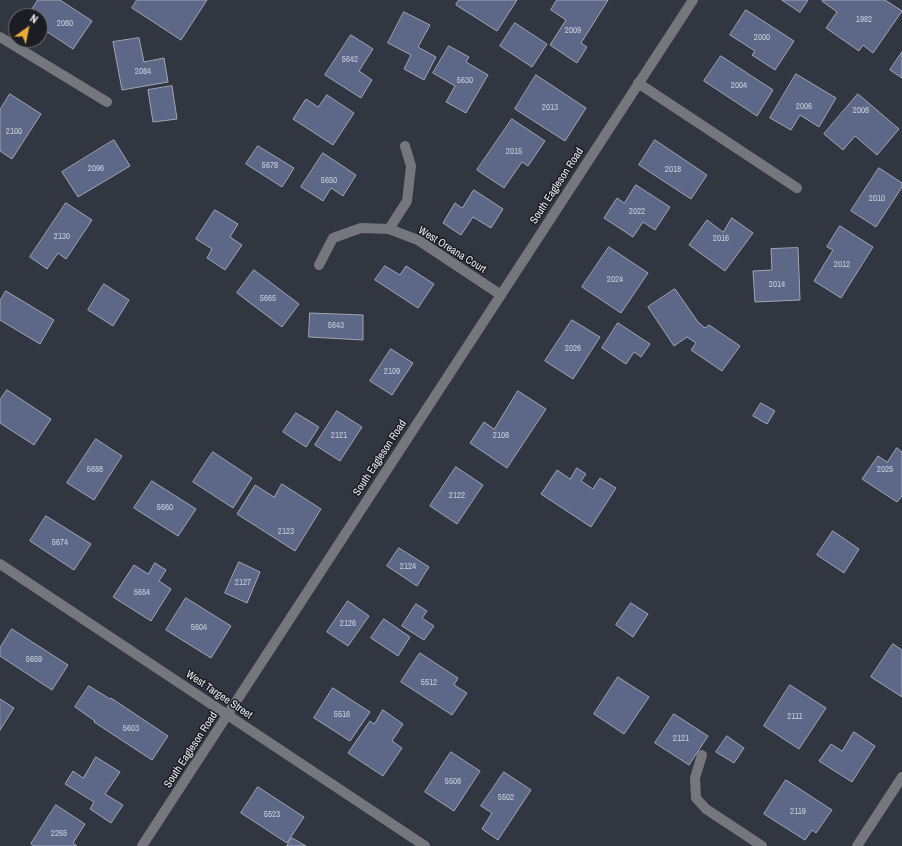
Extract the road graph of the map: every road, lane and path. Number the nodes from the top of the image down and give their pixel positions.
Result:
1 (690, 1) edge
2 (0, 37) edge
3 (638, 83) junction
4 (106, 102) dead end
5 (405, 146) dead end
6 (797, 188) dead end
7 (389, 229) junction
8 (319, 265) dead end
9 (501, 295) junction
10 (0, 565) edge
11 (227, 716) junction
12 (702, 755) dead end
13 (902, 777) edge
14 (142, 846) edge
15 (425, 846) edge
16 (762, 846) edge
17 (857, 846) edge

1 - 3 street, South Eagleson Road
2 - 4 street
3 - 6 street
3 - 9 street, South Eagleson Road
5 - 7 street
7 - 8 street, West Oreana Court
7 - 9 street, West Oreana Court
9 - 11 street, South Eagleson Road
10 - 11 street, West Targee Street
11 - 14 street, South Eagleson Road
11 - 15 street, West Targee Street
12 - 16 street
13 - 17 street

